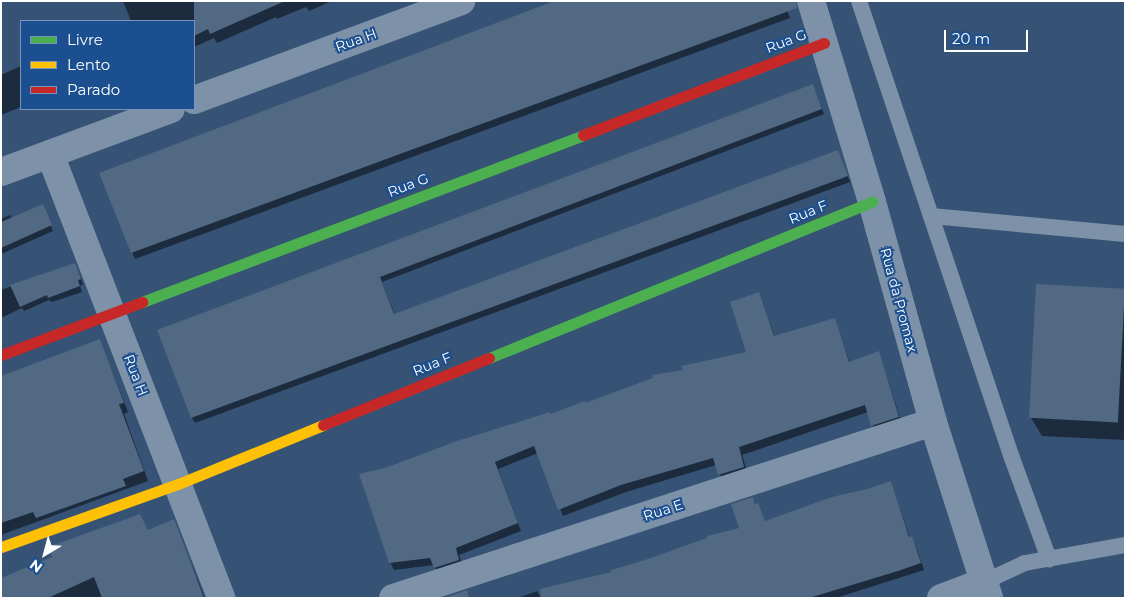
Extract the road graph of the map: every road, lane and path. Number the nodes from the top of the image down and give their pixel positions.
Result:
1 (461, 1) edge
2 (811, 1) edge
3 (859, 1) edge
4 (824, 43) junction
5 (195, 100) edge
6 (168, 110) edge
7 (50, 154) junction
8 (1, 172) edge
9 (872, 202) junction
10 (931, 216) junction
11 (1125, 234) edge
12 (112, 313) junction
13 (1, 355) edge
14 (933, 422) junction
15 (178, 484) junction
16 (1125, 545) edge
17 (1, 547) edge
18 (1049, 559) junction
19 (986, 590) edge
20 (396, 597) edge
21 (221, 598) edge
22 (941, 598) edge

1 - 5 street, Rua H
2 - 4 street, Rua da Promax
3 - 10 lane
4 - 9 street, Rua da Promax
4 - 12 street, Rua G
6 - 7 street
7 - 8 street
7 - 12 street, Rua H
9 - 14 street, Rua da Promax
9 - 15 street, Rua F
10 - 11 lane
10 - 18 lane
12 - 13 street, Rua G
12 - 15 street, Rua H
14 - 19 street, Rua da Promax
14 - 20 street, Rua E
15 - 17 street, Rua F
15 - 21 street, Rua H
16 - 18 lane
18 - 19 lane
19 - 22 street

